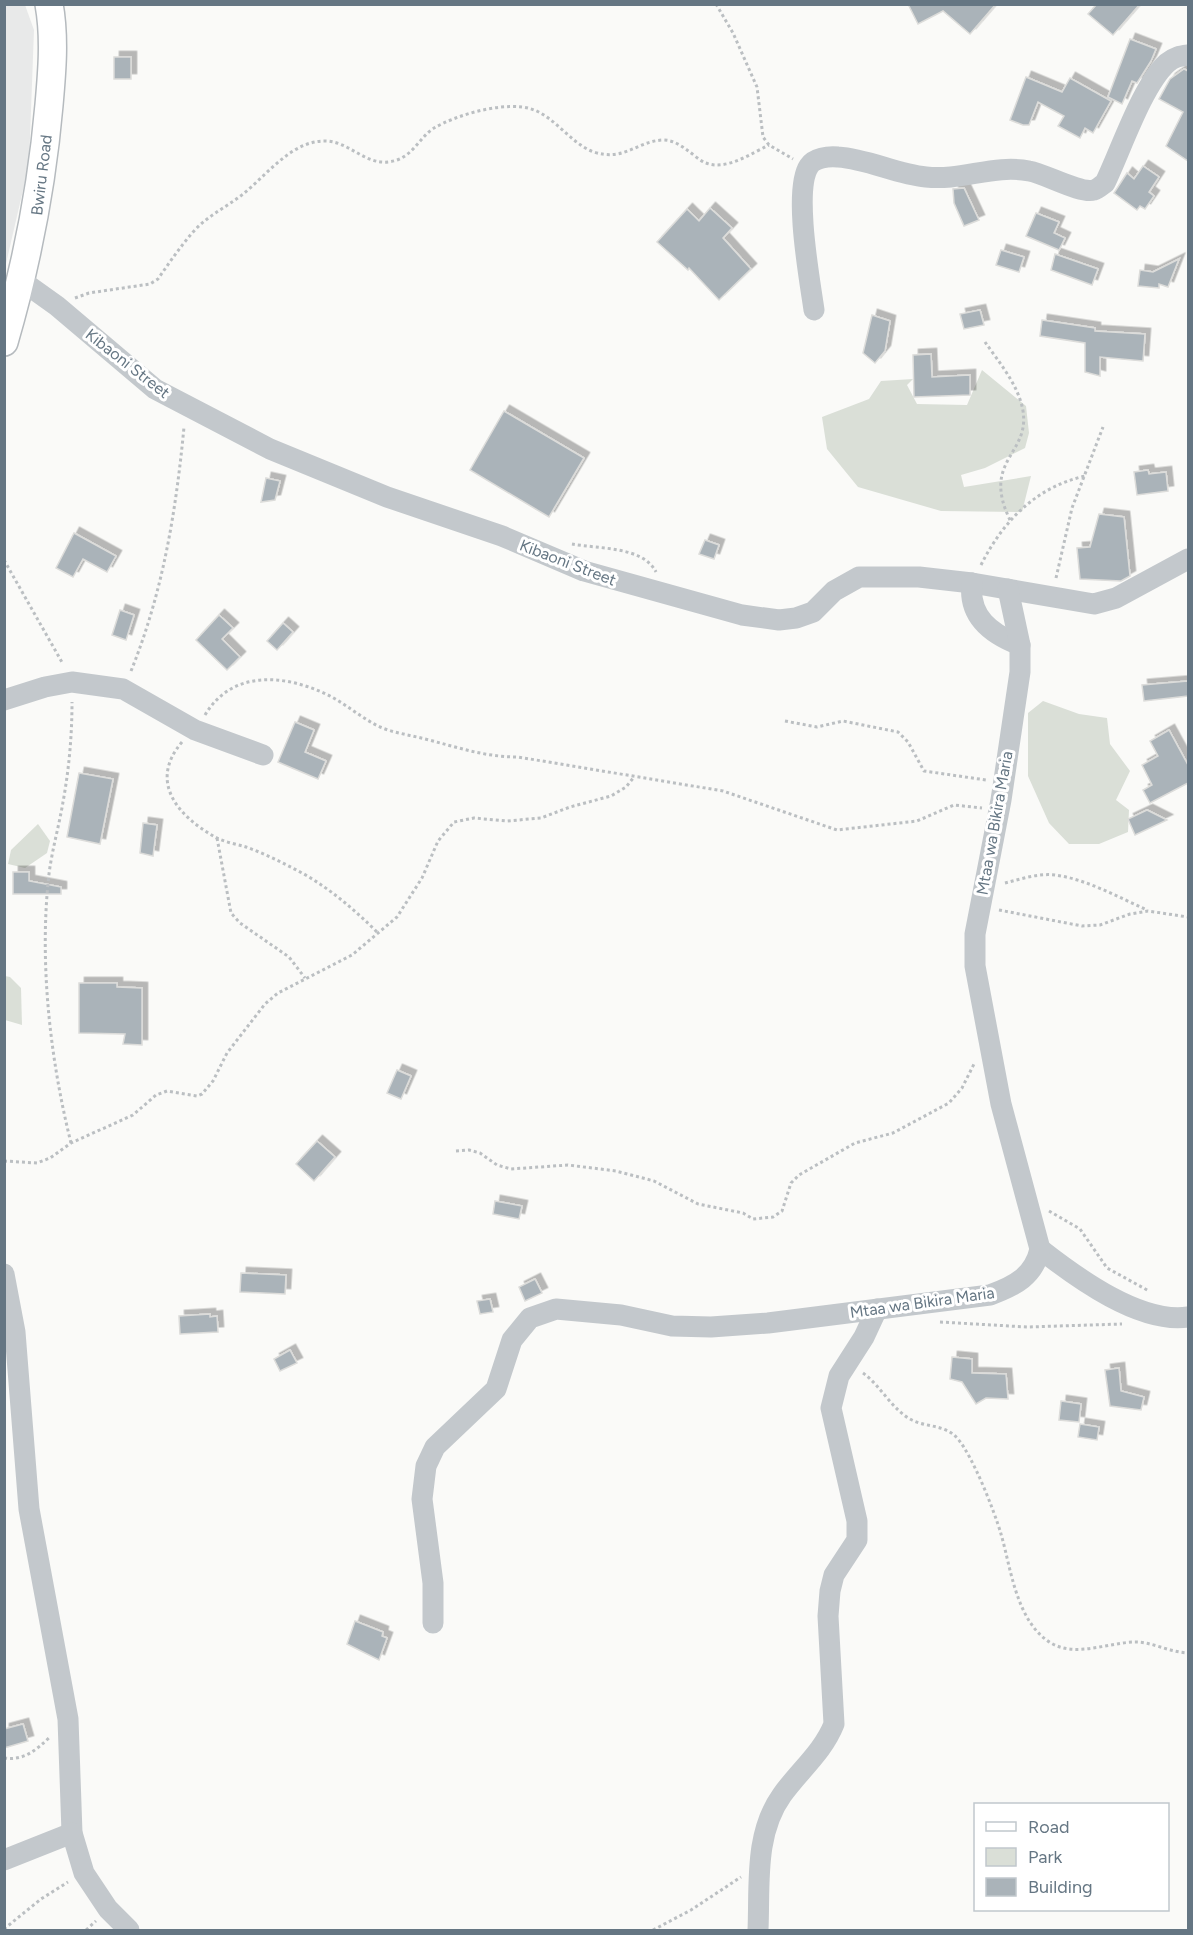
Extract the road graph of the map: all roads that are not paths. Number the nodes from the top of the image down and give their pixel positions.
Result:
1 (49, 4) edge
2 (1188, 55) edge
3 (22, 281) junction
4 (814, 310) dead end
5 (4, 342) edge
6 (1188, 559) edge
7 (972, 583) junction
8 (1008, 589) junction
9 (1020, 645) junction
10 (4, 700) edge
11 (263, 755) dead end
12 (1040, 1250) junction
13 (4, 1274) edge
14 (877, 1309) junction
15 (1188, 1317) edge
16 (433, 1623) dead end
17 (72, 1833) junction
18 (4, 1860) edge
19 (129, 1930) edge
20 (758, 1930) edge

1 - 3 main road, Bwiru Road
2 - 4 street
3 - 5 main road, Bwiru Road
3 - 7 street, Kibaoni Street
6 - 8 street, Kibaoni Street
7 - 8 street, Kibaoni Street
7 - 9 street
8 - 9 street, Mtaa wa Bikira Maria
9 - 12 street, Mtaa wa Bikira Maria
10 - 11 street
12 - 14 street, Mtaa wa Bikira Maria
12 - 15 street
13 - 17 street
14 - 16 street, Mtaa wa Bikira Maria
14 - 20 street
17 - 18 street
17 - 19 street

